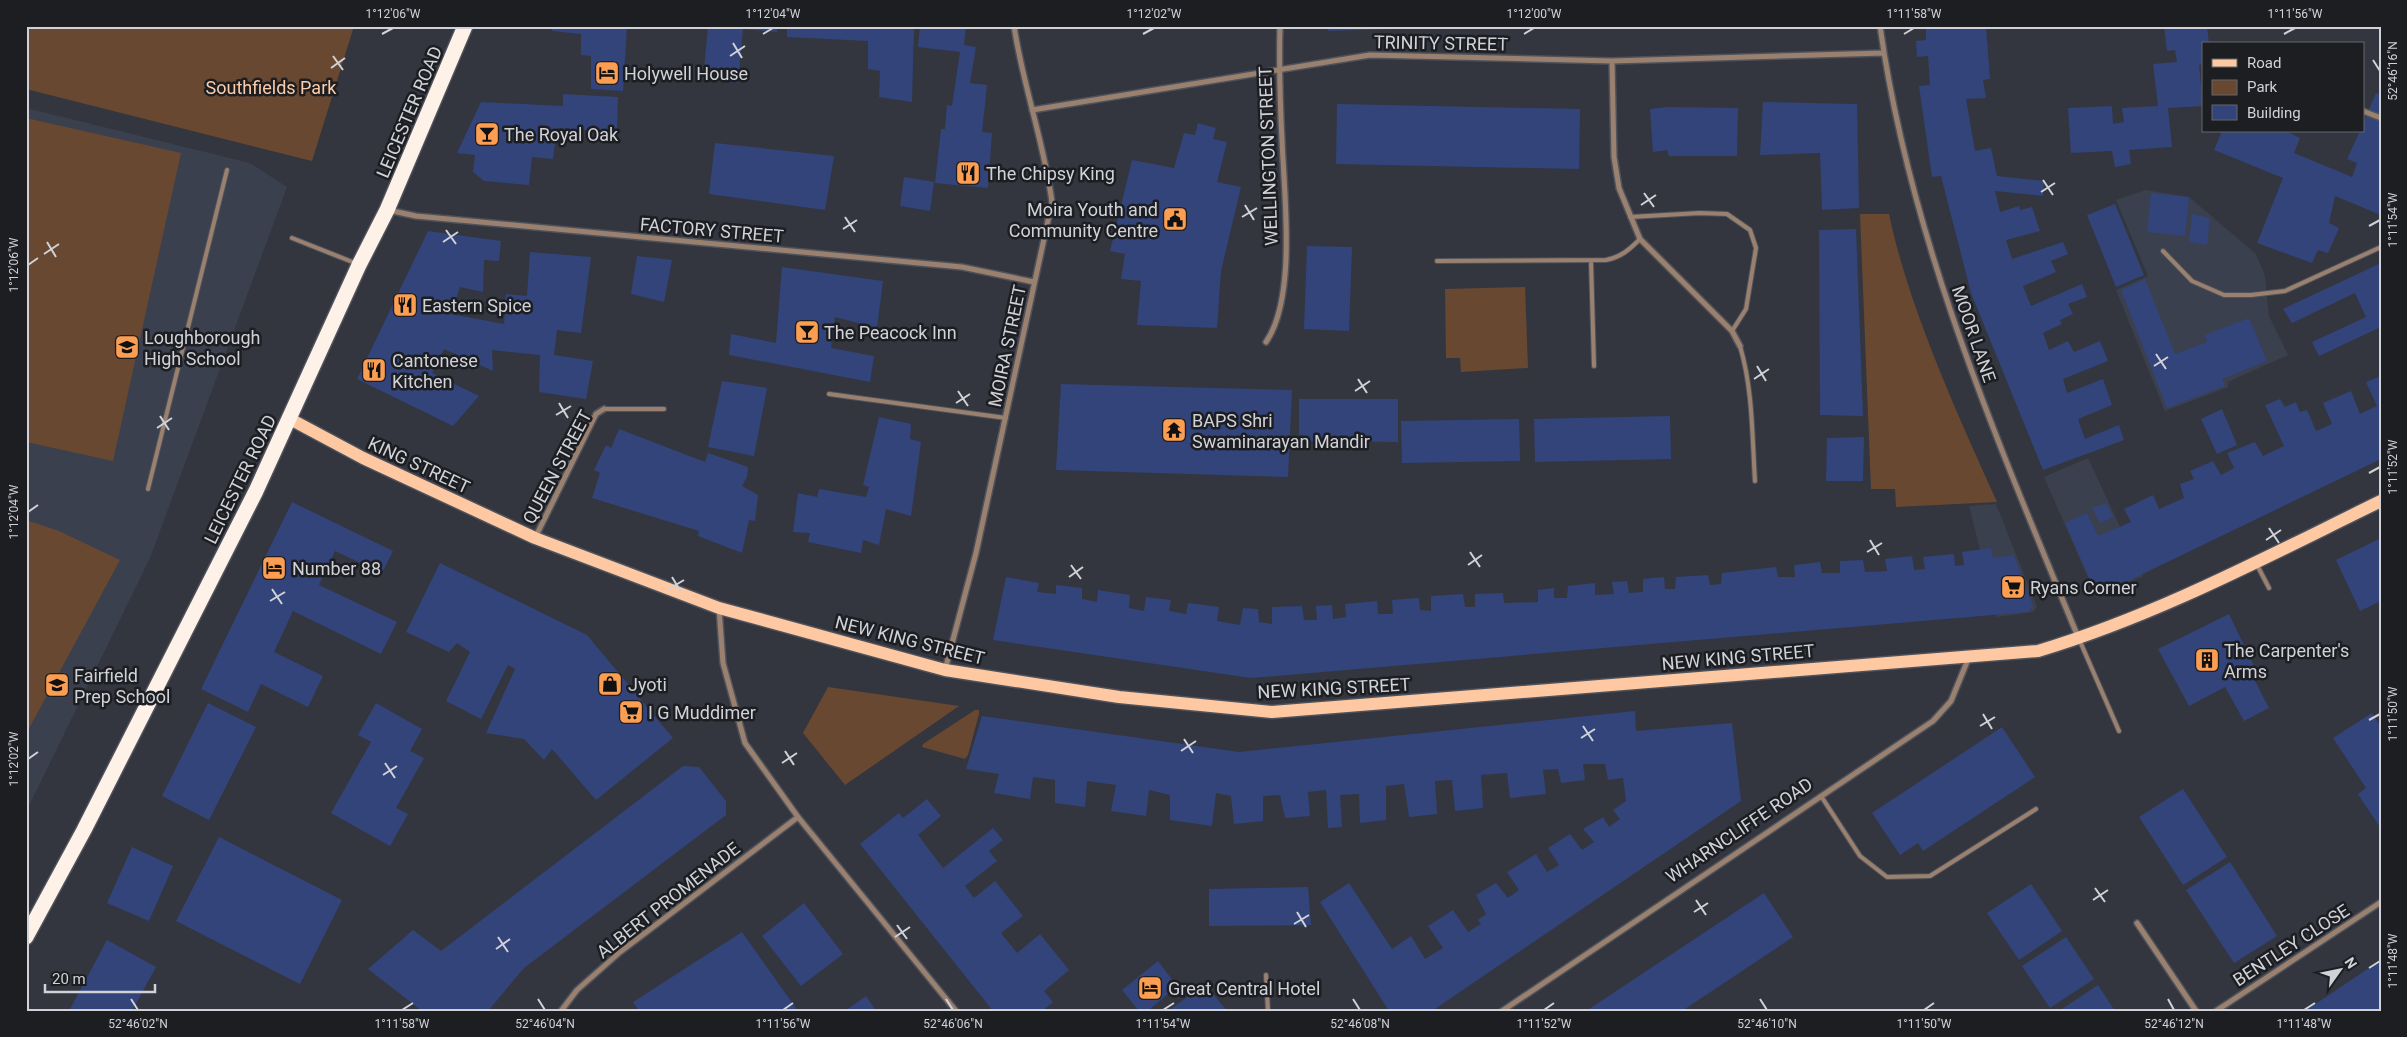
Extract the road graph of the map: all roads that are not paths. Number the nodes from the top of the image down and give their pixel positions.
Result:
1 (465, 26) edge
2 (1014, 26) edge
3 (1280, 26) edge
4 (1880, 26) edge
5 (1884, 53) junction
6 (1612, 61) junction
7 (1278, 71) junction
8 (1032, 110) junction
9 (2364, 111) edge
10 (2381, 118) edge
11 (227, 170) dead end
12 (387, 210) junction
13 (1630, 217) junction
14 (292, 238) dead end
15 (1640, 239) junction
16 (2381, 247) edge
17 (2163, 251) dead end
18 (1437, 261) dead end
19 (1591, 261) junction
20 (359, 265) junction
21 (1034, 282) junction
22 (1732, 331) junction
23 (1266, 342) dead end
24 (1740, 346) joint
25 (1594, 366) dead end
26 (829, 394) dead end
27 (604, 409) joint
28 (664, 409) dead end
29 (1006, 418) junction
30 (290, 419) junction
31 (1755, 482) dead end
32 (148, 489) dead end
33 (2381, 501) edge
34 (535, 538) junction
35 (2255, 562) junction
36 (2269, 588) dead end
37 (719, 608) junction
38 (2079, 639) junction
39 (1969, 656) junction
40 (944, 670) junction
41 (2120, 730) dead end
42 (1822, 796) junction
43 (2036, 809) dead end
44 (798, 818) junction
45 (2381, 902) edge
46 (2137, 923) dead end
47 (26, 936) edge
48 (1266, 975) dead end
49 (561, 1011) edge
50 (956, 1011) edge
51 (1268, 1011) edge
52 (1502, 1011) edge
53 (2196, 1011) edge
54 (2216, 1011) edge

1 - 12 highway, LEICESTER ROAD
2 - 8 street, MOIRA STREET
3 - 7 street, WELLINGTON STREET
4 - 5 street, MOOR LANE
5 - 6 street, TRINITY STREET
5 - 38 street, MOOR LANE
6 - 7 street, TRINITY STREET
6 - 13 street
7 - 8 street, TRINITY STREET
7 - 23 street, WELLINGTON STREET
8 - 21 street, MOIRA STREET
9 - 10 street
11 - 32 lane
12 - 20 highway, LEICESTER ROAD
12 - 21 street, FACTORY STREET
13 - 15 street
13 - 22 lane
14 - 20 lane
15 - 19 lane
15 - 22 street
16 - 17 lane
18 - 19 lane
19 - 25 lane
20 - 30 highway, LEICESTER ROAD
21 - 29 street, MOIRA STREET
22 - 24 street
24 - 31 lane
26 - 29 lane
27 - 28 lane
27 - 34 street, QUEEN STREET
29 - 40 street, MOIRA STREET
30 - 34 main road, KING STREET
30 - 47 highway, LEICESTER ROAD
33 - 35 main road
34 - 37 main road, NEW KING STREET
35 - 36 lane
35 - 38 main road
37 - 40 main road, NEW KING STREET
37 - 44 street
38 - 39 main road, NEW KING STREET
38 - 41 lane
39 - 40 main road, NEW KING STREET
39 - 42 street, WHARNCLIFFE ROAD
42 - 43 lane
42 - 52 street, WHARNCLIFFE ROAD
44 - 49 street, ALBERT PROMENADE
44 - 50 street
45 - 54 street, BENTLEY CLOSE
46 - 53 street
48 - 51 lane

